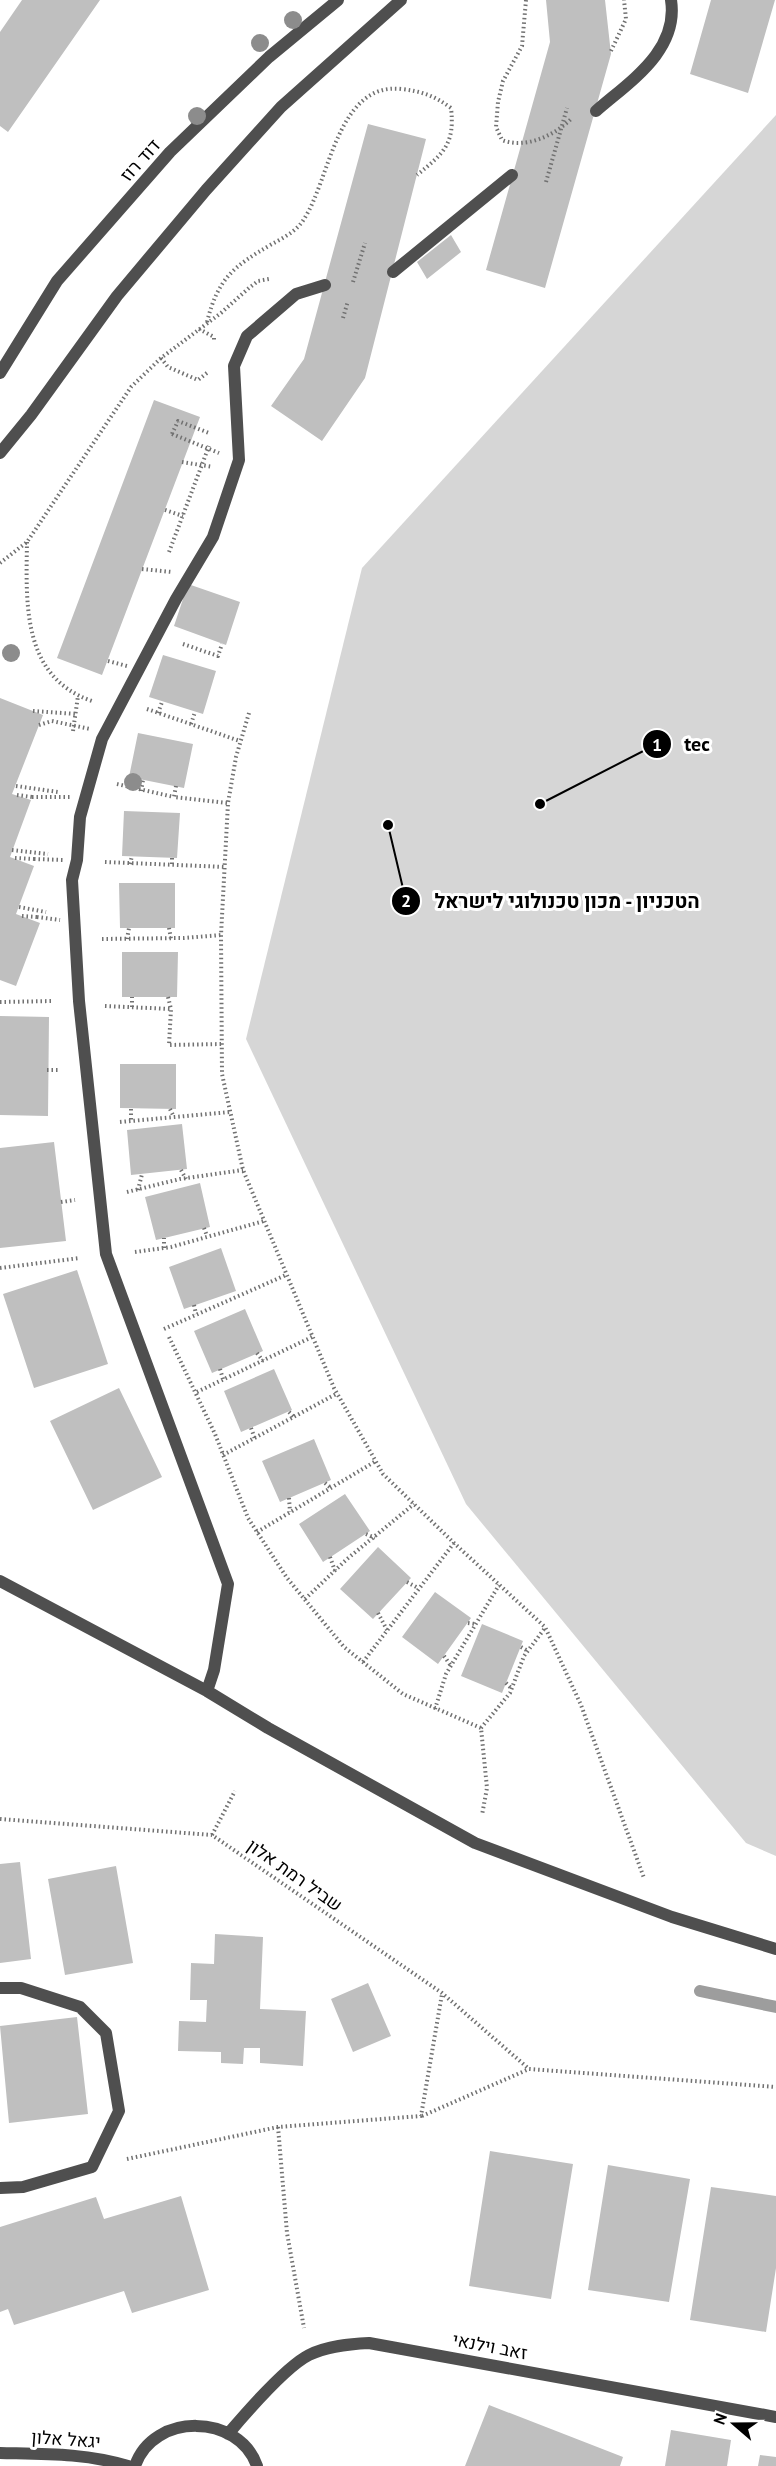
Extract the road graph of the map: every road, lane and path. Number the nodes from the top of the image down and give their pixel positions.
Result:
1 (338, 0) edge
2 (401, 0) edge
3 (526, 0) edge
4 (624, 0) edge
5 (671, 0) edge
6 (611, 51) dead end
7 (567, 107) dead end
8 (596, 111) dead end
9 (578, 113) dead end
10 (561, 129) junction
11 (417, 174) dead end
12 (512, 175) dead end
13 (546, 182) dead end
14 (393, 272) dead end
15 (258, 281) dead end
16 (325, 285) dead end
17 (207, 322) junction
18 (199, 329) junction
19 (214, 346) dead end
20 (161, 358) junction
21 (215, 365) dead end
22 (0, 373) edge
23 (206, 373) junction
24 (209, 380) dead end
25 (215, 430) dead end
26 (209, 445) dead end
27 (0, 453) edge
28 (219, 453) dead end
29 (182, 462) dead end
30 (213, 467) dead end
31 (165, 510) dead end
32 (183, 516) junction
33 (175, 537) dead end
34 (27, 542) junction
35 (0, 563) edge
36 (142, 569) dead end
37 (172, 572) dead end
38 (222, 644) dead end
39 (194, 648) dead end
40 (108, 662) dead end
41 (127, 666) dead end
42 (120, 701) junction
43 (162, 702) dead end
44 (33, 711) dead end
45 (195, 712) dead end
46 (158, 713) junction
47 (249, 713) dead end
48 (77, 714) junction
49 (41, 719) dead end
50 (52, 721) junction
51 (191, 724) junction
52 (39, 725) dead end
53 (75, 725) dead end
54 (90, 729) dead end
55 (240, 741) junction
56 (143, 780) dead end
57 (16, 786) dead end
58 (176, 786) dead end
59 (133, 789) dead end
60 (141, 791) junction
61 (59, 792) dead end
62 (17, 795) dead end
63 (32, 797) junction
64 (71, 797) dead end
65 (174, 797) junction
66 (25, 798) dead end
67 (228, 803) junction
68 (12, 850) dead end
69 (48, 854) dead end
70 (132, 856) dead end
71 (15, 858) dead end
72 (172, 858) dead end
73 (34, 859) junction
74 (64, 860) dead end
75 (27, 863) dead end
76 (115, 863) dead end
77 (130, 864) junction
78 (172, 865) junction
79 (225, 867) junction
80 (19, 907) dead end
81 (47, 912) dead end
82 (22, 916) dead end
83 (60, 920) dead end
84 (169, 927) dead end
85 (129, 928) dead end
86 (221, 935) junction
87 (114, 939) dead end
88 (128, 939) junction
89 (171, 939) junction
90 (132, 997) dead end
91 (168, 997) dead end
92 (43, 1001) dead end
93 (0, 1002) edge
94 (103, 1006) dead end
95 (132, 1007) junction
96 (171, 1009) junction
97 (222, 1044) junction
98 (131, 1109) dead end
99 (170, 1109) dead end
100 (230, 1112) junction
101 (174, 1117) junction
102 (181, 1170) dead end
103 (243, 1170) junction
104 (142, 1174) dead end
105 (186, 1179) junction
106 (138, 1190) junction
107 (129, 1191) dead end
108 (264, 1221) junction
109 (204, 1228) dead end
110 (207, 1236) junction
111 (164, 1238) dead end
112 (164, 1248) junction
113 (154, 1251) dead end
114 (106, 1254) junction
115 (0, 1268) edge
116 (286, 1275) junction
117 (232, 1292) dead end
118 (239, 1295) junction
119 (194, 1305) dead end
120 (196, 1314) junction
121 (164, 1329) dead end
122 (312, 1337) junction
123 (257, 1353) dead end
124 (263, 1360) junction
125 (220, 1369) dead end
126 (223, 1379) junction
127 (196, 1392) dead end
128 (338, 1393) junction
129 (289, 1412) dead end
130 (294, 1417) junction
131 (251, 1428) dead end
132 (255, 1439) junction
133 (376, 1461) junction
134 (325, 1483) dead end
135 (331, 1488) junction
136 (288, 1498) dead end
137 (414, 1504) junction
138 (290, 1512) junction
139 (257, 1532) junction
140 (366, 1534) dead end
141 (376, 1538) junction
142 (454, 1544) junction
143 (330, 1557) dead end
144 (335, 1571) junction
145 (0, 1581) edge
146 (407, 1582) dead end
147 (499, 1585) junction
148 (418, 1588) junction
149 (305, 1599) junction
150 (378, 1614) dead end
151 (468, 1623) dead end
152 (475, 1624) junction
153 (545, 1627) junction
154 (387, 1630) junction
155 (520, 1647) dead end
156 (528, 1651) junction
157 (444, 1656) dead end
158 (363, 1662) junction
159 (451, 1666) junction
160 (506, 1683) dead end
161 (511, 1688) junction
162 (207, 1691) junction
163 (435, 1709) junction
164 (481, 1728) junction
165 (235, 1791) dead end
166 (481, 1817) dead end
167 (0, 1819) edge
168 (212, 1835) junction
169 (644, 1878) dead end
170 (776, 1949) edge
171 (0, 1988) edge
172 (442, 1994) junction
173 (529, 2069) junction
174 (776, 2087) edge
175 (421, 2116) junction
176 (278, 2127) junction
177 (92, 2167) junction
178 (0, 2187) edge
179 (308, 2356) junction
180 (776, 2417) edge
181 (228, 2434) junction
182 (0, 2453) edge
183 (128, 2466) edge
184 (135, 2466) edge
185 (257, 2466) edge

1 - 22 street, דוד רוז
2 - 27 street
3 - 10 path
4 - 6 path
5 - 8 street
7 - 10 path
9 - 10 path
10 - 13 path
11 - 17 path
12 - 14 street
15 - 17 path
16 - 42 street
17 - 18 path
18 - 19 path
18 - 20 path
20 - 23 path
20 - 34 path
21 - 23 path
23 - 24 path
25 - 28 path, bridge
26 - 32 path
29 - 30 path, bridge
31 - 32 path
32 - 33 path
34 - 35 path
34 - 48 path
36 - 37 path, bridge
38 - 39 path
40 - 41 path, bridge
42 - 46 path
42 - 114 street
43 - 46 path
44 - 48 path
45 - 51 path
46 - 51 path
47 - 55 path
48 - 53 path
49 - 50 path
50 - 52 path
50 - 54 path, bridge
51 - 55 path
55 - 67 path
56 - 60 path
57 - 61 path
58 - 65 path
59 - 60 path
60 - 65 path
62 - 63 path
63 - 64 path, bridge
63 - 66 path
65 - 67 path
67 - 79 path
68 - 69 path
70 - 77 path
71 - 73 path
72 - 78 path
73 - 74 path, bridge
73 - 75 path
76 - 77 path
77 - 78 path
78 - 79 path
79 - 86 path
80 - 81 path
82 - 83 path, bridge
84 - 89 path
85 - 88 path
86 - 89 path
86 - 97 path
87 - 88 path
88 - 89 path
90 - 95 path
91 - 96 path
92 - 93 path
94 - 95 path
95 - 96 path
96 - 97 path
97 - 100 path
98 - 101 path
99 - 101 path
100 - 101 path
100 - 103 path
102 - 105 path
103 - 105 path
103 - 108 path
104 - 106 path
105 - 106 path
106 - 107 path
108 - 110 path
108 - 116 path
109 - 110 path
110 - 112 path
111 - 112 path
112 - 113 path
114 - 115 path
114 - 162 street
116 - 118 path
116 - 122 path
117 - 118 path
118 - 120 path
119 - 120 path
120 - 121 path
122 - 124 path
122 - 128 path
123 - 124 path
124 - 126 path
125 - 126 path
126 - 127 path
128 - 130 path
128 - 133 path
129 - 130 path
130 - 132 path
131 - 132 path
132 - 139 path
133 - 135 path
133 - 137 path
134 - 135 path
135 - 138 path
136 - 138 path
137 - 141 path
137 - 142 path
138 - 139 path
139 - 149 path
140 - 141 path
141 - 144 path
142 - 147 path
142 - 148 path
143 - 144 path
144 - 149 path
145 - 162 street
146 - 148 path
147 - 152 path
147 - 153 path
148 - 154 path
149 - 158 path
150 - 154 path
151 - 152 path
152 - 159 path
153 - 156 path
153 - 169 path
154 - 158 path
155 - 156 path
156 - 161 path
157 - 159 path
158 - 163 path
159 - 163 path
160 - 161 path
161 - 164 path
162 - 170 street
163 - 164 path
164 - 166 path
165 - 168 path
167 - 168 path
168 - 172 path, שביל רמת אלון
171 - 177 street
172 - 173 path, שביל רמת אלון
172 - 175 path
173 - 174 path
173 - 175 path
175 - 176 path
176 - 177 path
176 - 179 path
177 - 178 street
179 - 180 street, זאב וילנאי
179 - 181 street, זאב וילנאי
181 - 184 street
181 - 185 street
182 - 183 street, יגאל אלון

